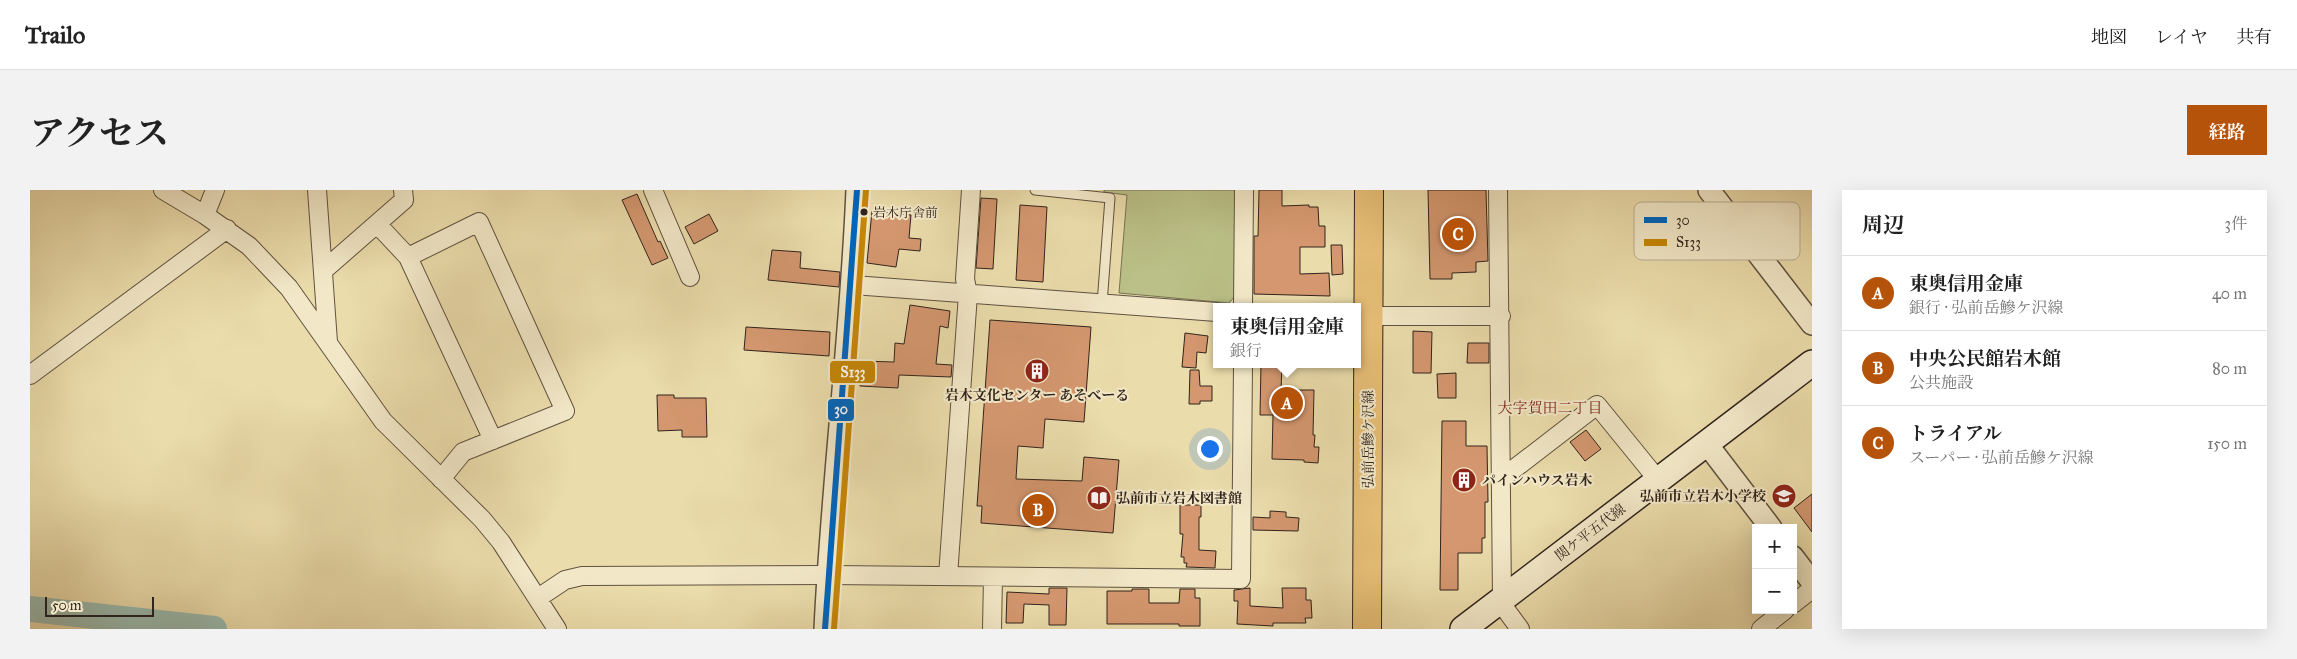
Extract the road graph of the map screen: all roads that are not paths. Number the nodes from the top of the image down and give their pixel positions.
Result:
1 (163, 190) edge
2 (214, 190) edge
3 (317, 190) edge
4 (403, 190) edge
5 (653, 190) edge
6 (857, 190) edge
7 (971, 190) edge
8 (1035, 190) edge
9 (1244, 190) edge
10 (1369, 190) edge
11 (1498, 190) edge
12 (1709, 190) edge
13 (1718, 202) edge
14 (205, 214) junction
15 (376, 224) junction
16 (227, 229) junction
17 (408, 257) junction
18 (1763, 260) edge
19 (324, 270) junction
20 (690, 276) dead end
21 (853, 286) junction
22 (968, 294) junction
23 (1243, 303) edge
24 (1102, 304) junction
25 (1213, 312) edge
26 (1363, 316) edge
27 (1501, 316) junction
28 (1812, 324) edge
29 (328, 343) junction
30 (1812, 363) edge
31 (1243, 368) edge
32 (30, 375) edge
33 (494, 440) junction
34 (1707, 444) junction
35 (441, 479) junction
36 (1501, 479) junction
37 (1658, 480) junction
38 (1768, 524) edge
39 (1797, 562) edge
40 (828, 575) junction
41 (948, 576) junction
42 (993, 577) junction
43 (1812, 582) edge
44 (1812, 589) edge
45 (538, 598) junction
46 (1502, 599) junction
47 (1797, 601) edge
48 (1780, 614) edge
49 (557, 629) edge
50 (825, 629) edge
51 (992, 629) edge
52 (1368, 629) edge
53 (1463, 629) edge
54 (1520, 629) edge
55 (1761, 629) edge

1 - 14 street
2 - 14 street
3 - 19 street
4 - 15 street
5 - 20 street
6 - 21 street
7 - 22 street
8 - 24 lane
9 - 23 street
10 - 26 main road, 弘前岳鰺ケ沢線
11 - 27 street
12 - 13 street
14 - 16 street
15 - 17 street
15 - 19 street
16 - 29 street
16 - 32 street
17 - 33 street
17 - 33 street
18 - 28 street
19 - 29 street
21 - 22 street
21 - 40 street
22 - 24 street
22 - 41 street
24 - 25 street
26 - 27 street
26 - 52 main road, 弘前岳鰺ケ沢線
27 - 36 street
29 - 35 street
30 - 34 main road, 関ケ平五代線
31 - 42 street
33 - 35 street
34 - 37 main road, 関ケ平五代線
34 - 38 street
35 - 45 street
36 - 37 street
36 - 46 street
37 - 46 main road, 関ケ平五代線
39 - 43 street
40 - 41 street
40 - 45 street
40 - 50 street
41 - 42 street
42 - 51 street
44 - 47 street
45 - 49 street
46 - 53 main road, 関ケ平五代線
46 - 54 street
48 - 55 street

